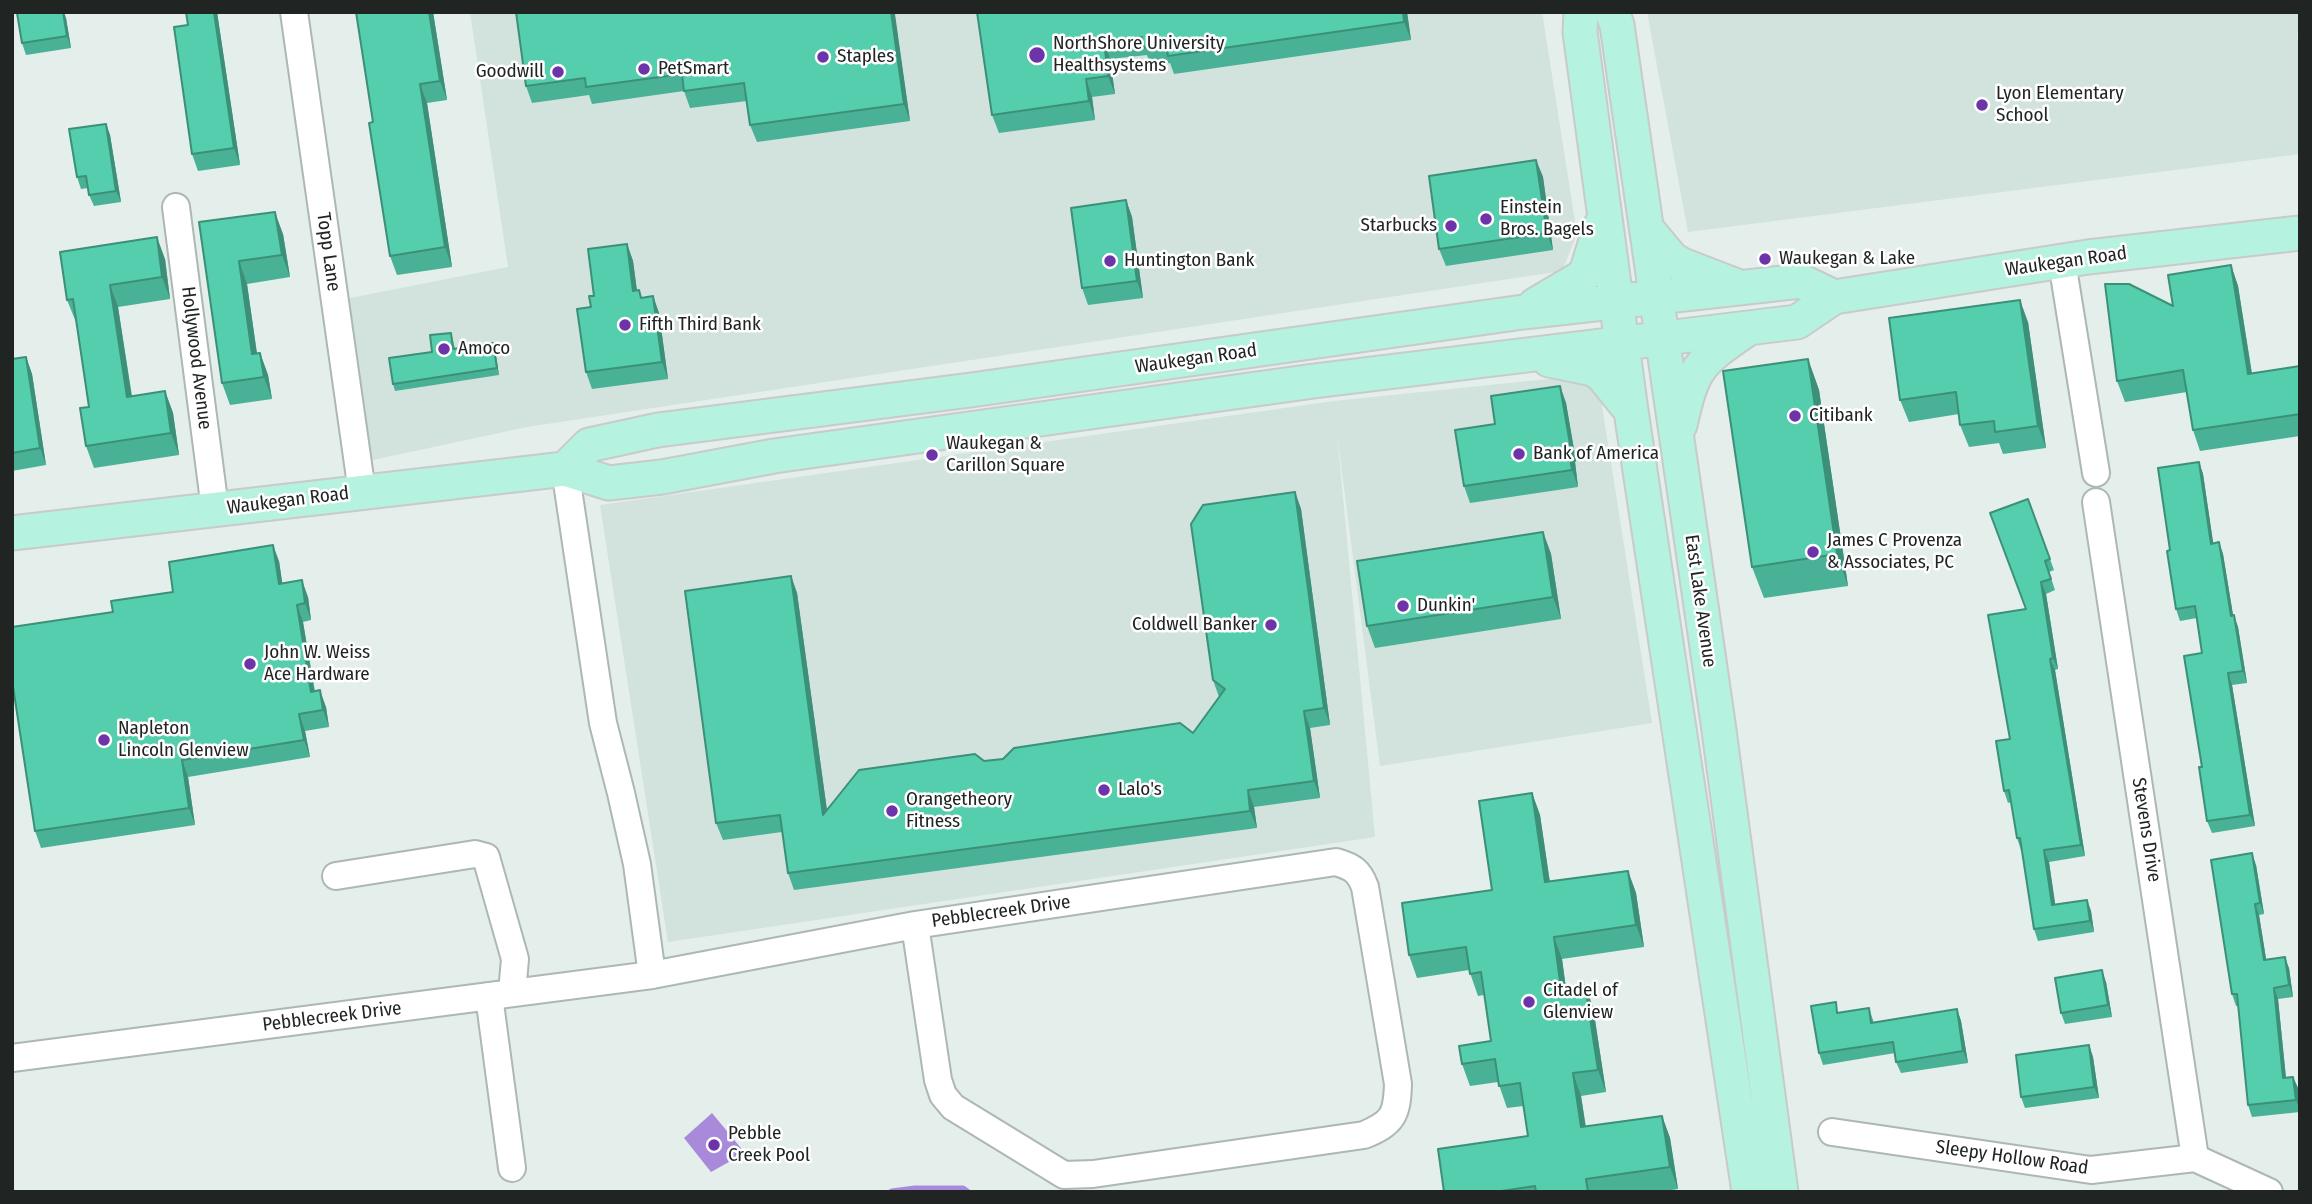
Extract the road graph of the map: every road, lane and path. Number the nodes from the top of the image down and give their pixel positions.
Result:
1 (294, 12) edge
2 (1581, 12) edge
3 (1612, 12) edge
4 (176, 207) dead end
5 (1604, 216) junction
6 (1647, 229) junction
7 (2300, 233) edge
8 (2062, 262) junction
9 (1743, 288) junction
10 (1834, 297) junction
11 (1657, 298) junction
12 (1616, 302) junction
13 (1523, 312) junction
14 (1749, 327) junction
15 (1662, 338) junction
16 (1622, 343) junction
17 (1526, 355) junction
18 (1631, 411) junction
19 (1676, 440) junction
20 (565, 469) junction
21 (2096, 473) dead end
22 (362, 492) junction
23 (2096, 502) dead end
24 (215, 509) junction
25 (12, 533) edge
26 (336, 876) dead end
27 (915, 925) junction
28 (652, 975) junction
29 (501, 995) junction
30 (12, 1058) edge
31 (1832, 1132) dead end
32 (2195, 1158) junction
33 (512, 1168) dead end
34 (1749, 1192) edge
35 (1781, 1192) edge
36 (2269, 1192) edge

1 - 22 street, Topp Lane
2 - 5 main road, East Lake Avenue
3 - 6 main road, East Lake Avenue
4 - 24 street, Hollywood Avenue
5 - 12 main road, East Lake Avenue
5 - 13 main road
6 - 9 main road
6 - 11 main road, East Lake Avenue
7 - 8 main road, Waukegan Road
8 - 10 main road, Waukegan Road
8 - 21 street
9 - 10 main road, Waukegan Road
9 - 11 main road, Waukegan Road
10 - 14 main road, Waukegan Road
11 - 12 main road, Waukegan Road
11 - 15 main road, East Lake Avenue
12 - 13 main road, Waukegan Road
12 - 16 main road, East Lake Avenue
13 - 20 main road, Waukegan Road
14 - 15 main road, Waukegan Road
14 - 19 main road
15 - 16 main road, Waukegan Road
15 - 19 main road, East Lake Avenue
16 - 17 main road, Waukegan Road
16 - 18 main road, East Lake Avenue
17 - 18 main road
17 - 20 main road, Waukegan Road
18 - 34 main road, East Lake Avenue
19 - 35 main road, East Lake Avenue
20 - 22 main road, Waukegan Road
20 - 28 street
22 - 24 main road, Waukegan Road
23 - 32 street, Stevens Drive
24 - 25 main road, Waukegan Road
26 - 29 street
27 - 27 street, Pebblecreek Drive
27 - 28 street, Pebblecreek Drive
28 - 29 street, Pebblecreek Drive
29 - 30 street, Pebblecreek Drive
29 - 33 street
31 - 32 street, Sleepy Hollow Road
32 - 36 street

